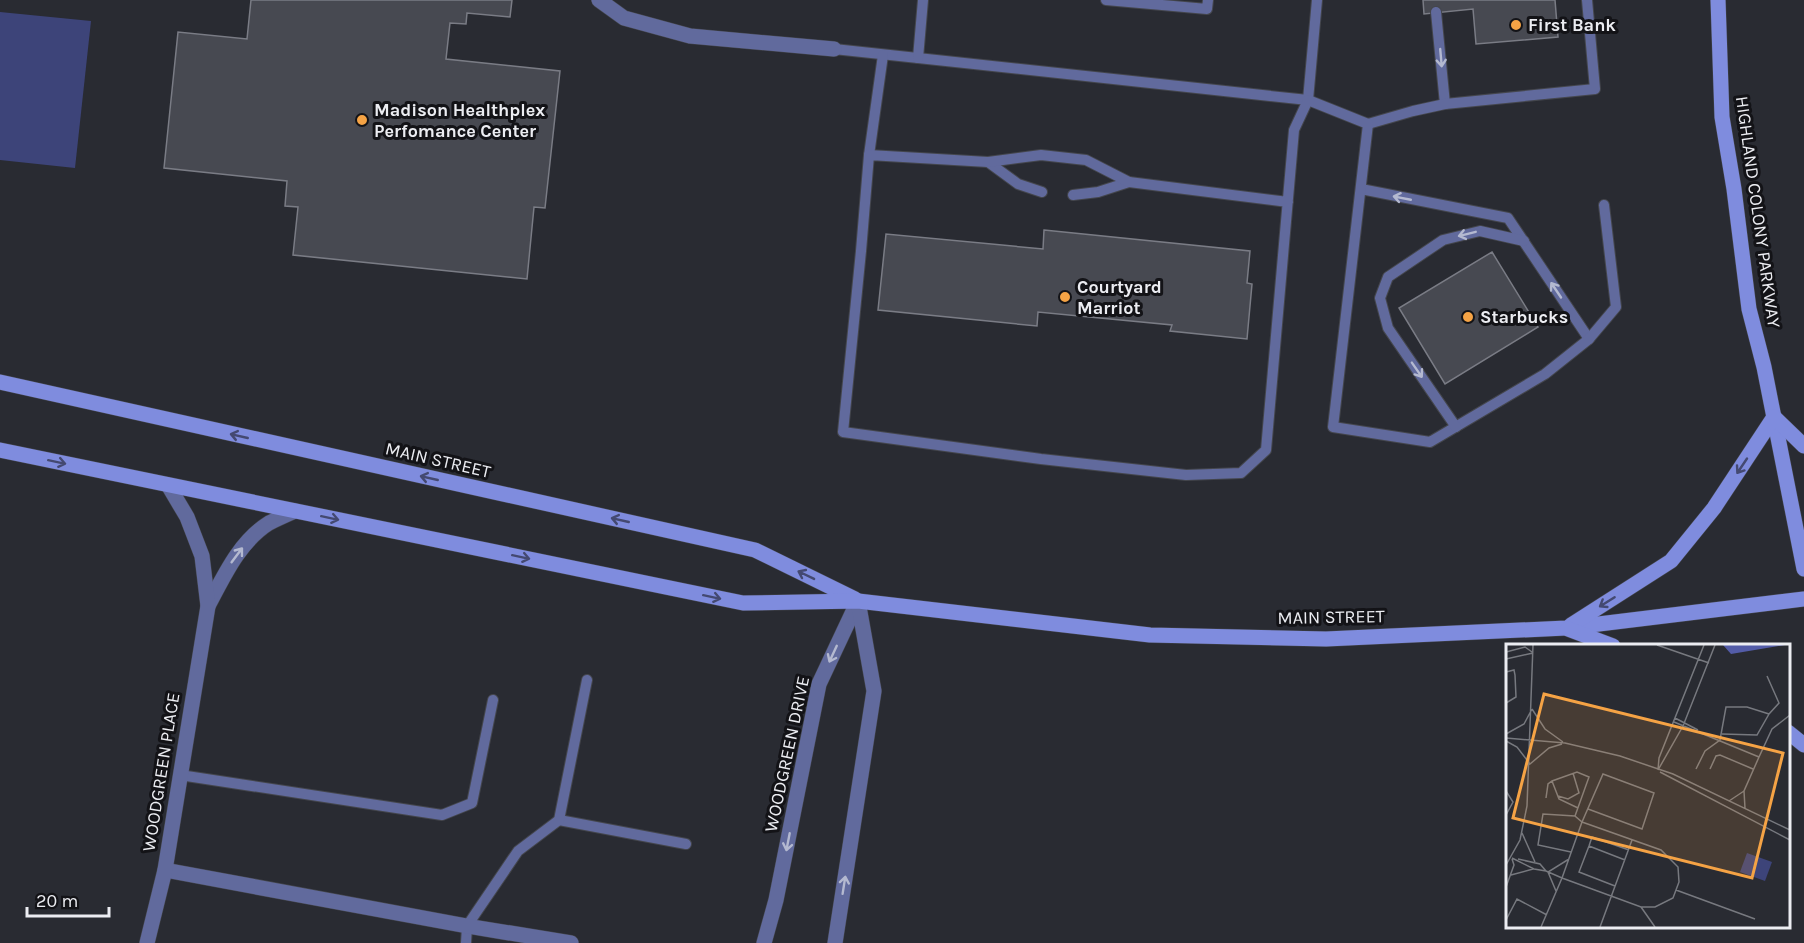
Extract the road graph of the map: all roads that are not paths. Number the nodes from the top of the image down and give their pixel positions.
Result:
1 (599, 0) edge
2 (923, 0) edge
3 (1106, 0) edge
4 (1208, 0) edge
5 (1317, 0) edge
6 (1587, 0) edge
7 (1718, 0) edge
8 (1436, 12) dead end
9 (834, 49) joint
10 (883, 55) junction
11 (918, 58) junction
12 (1308, 100) junction
13 (1445, 104) junction
14 (1368, 124) junction
15 (869, 155) junction
16 (988, 162) junction
17 (1129, 182) junction
18 (1360, 189) junction
19 (1042, 192) dead end
20 (1073, 195) dead end
21 (1288, 202) junction
22 (1604, 205) dead end
23 (1524, 241) junction
24 (1589, 339) junction
25 (0, 382) edge
26 (1774, 417) junction
27 (1456, 427) junction
28 (1804, 446) edge
29 (0, 450) edge
30 (168, 485) junction
31 (295, 511) junction
32 (1804, 569) edge
33 (1804, 599) edge
34 (858, 601) junction
35 (208, 606) junction
36 (1566, 628) junction
37 (1607, 644) edge
38 (587, 680) dead end
39 (493, 700) dead end
40 (1789, 733) edge
41 (1804, 745) edge
42 (180, 775) junction
43 (559, 820) junction
44 (686, 844) dead end
45 (165, 870) junction
46 (467, 926) junction
47 (147, 943) edge
48 (466, 943) edge
49 (571, 943) edge
50 (765, 943) edge
51 (835, 943) edge

1 - 9 street
2 - 11 lane
3 - 4 lane
5 - 12 lane
6 - 13 lane
7 - 26 main road, HIGHLAND COLONY PARKWAY
8 -> 13 lane
9 - 10 lane
10 - 11 lane
10 - 15 lane
11 - 12 lane
12 - 14 lane
12 - 21 lane
13 - 14 lane
14 - 18 lane
15 - 16 lane
15 - 21 lane
16 - 17 lane
16 - 19 lane
17 - 20 lane
17 - 21 lane
23 -> 18 lane
18 - 27 lane
22 - 24 lane
24 -> 23 lane
23 -> 27 lane
24 - 27 lane
34 -> 25 main road, MAIN STREET
26 - 28 main road
26 - 32 main road, HIGHLAND COLONY PARKWAY
26 -> 36 main road
29 -> 30 main road, MAIN STREET
30 - 31 main road, MAIN STREET
30 - 35 street, WOODGREEN PLACE
31 -> 34 main road, MAIN STREET
35 -> 31 street, WOODGREEN PLACE
33 - 36 main road, MAIN STREET
34 - 36 main road, MAIN STREET
34 -> 50 street, WOODGREEN DRIVE
51 -> 34 street
35 - 42 street, WOODGREEN PLACE
36 - 37 main road
38 - 43 lane
39 - 42 lane
40 - 41 main road
42 - 45 street, WOODGREEN PLACE
43 - 44 lane
43 - 46 lane
45 - 46 street
45 - 47 street, WOODGREEN PLACE
46 - 48 lane
46 - 49 street

